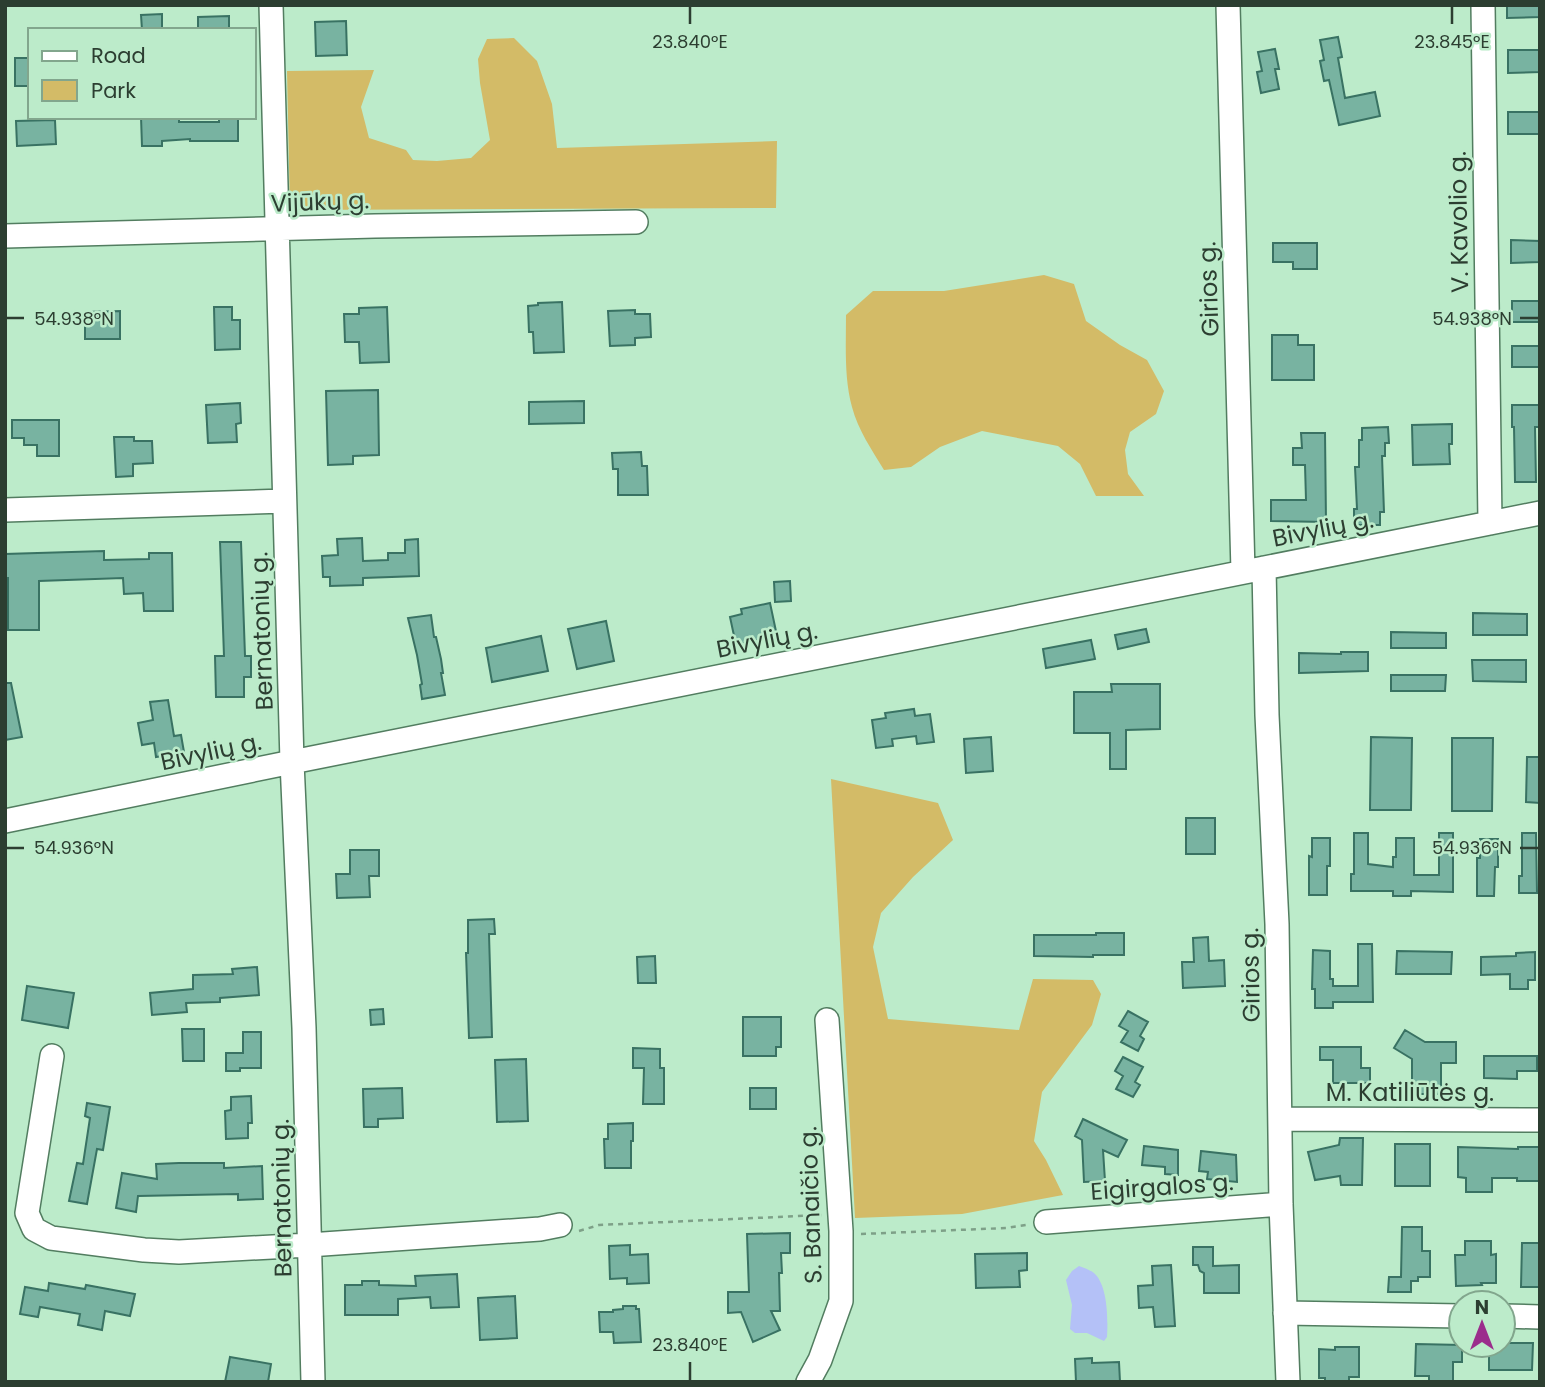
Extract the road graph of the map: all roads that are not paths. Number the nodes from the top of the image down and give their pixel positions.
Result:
1 (271, 5) edge
2 (1228, 5) edge
3 (1483, 5) edge
4 (636, 222) dead end
5 (278, 230) junction
6 (5, 236) edge
7 (284, 501) junction
8 (5, 510) edge
9 (1540, 513) edge
10 (1490, 523) junction
11 (1254, 570) junction
12 (292, 762) junction
13 (5, 821) edge
14 (827, 1020) dead end
15 (52, 1056) dead end
16 (1280, 1119) junction
17 (1540, 1120) edge
18 (1281, 1204) junction
19 (1046, 1222) road end
20 (569, 1228) road end
21 (309, 1245) junction
22 (1285, 1313) junction
23 (1447, 1316) edge
24 (1517, 1317) edge
25 (1540, 1317) edge
26 (313, 1382) edge
27 (808, 1382) edge
28 (1288, 1382) edge

1 - 5 street, Bernatonių g.
2 - 11 street, Girios g.
3 - 10 street, V. Kavolio g.
4 - 5 street, Vijūkų g.
5 - 6 street, Vijūkų g.
5 - 7 street, Bernatonių g.
7 - 8 street
7 - 12 street, Bernatonių g.
9 - 10 street, Bivylių g.
10 - 11 street, Bivylių g.
11 - 12 street, Bivylių g.
11 - 16 street, Girios g.
12 - 13 street, Bivylių g.
12 - 21 street, Bernatonių g.
14 - 27 street, S. Banaičio g.
15 - 21 street
16 - 17 street, M. Katiliūtės g.
16 - 18 street, Girios g.
18 - 19 street, Eigirgalos g.
18 - 22 street, Girios g.
20 - 21 street
21 - 26 street, Bernatonių g.
22 - 23 street
22 - 28 street, Girios g.
24 - 25 street

